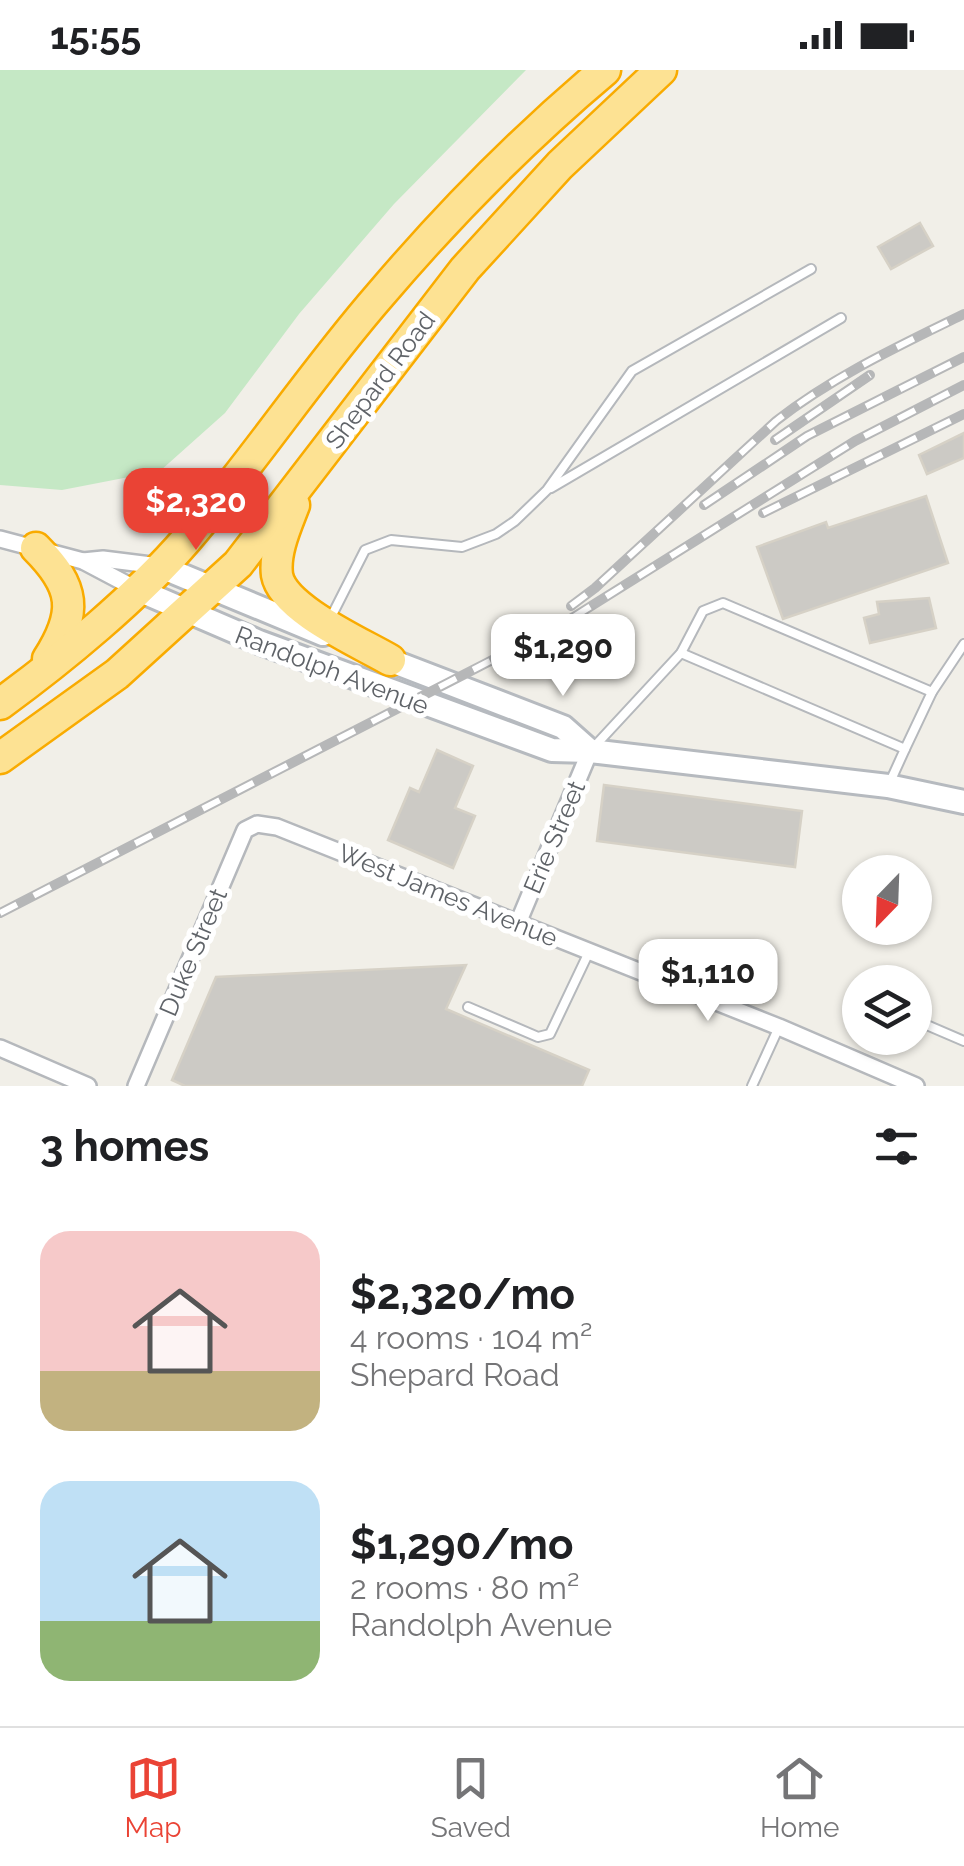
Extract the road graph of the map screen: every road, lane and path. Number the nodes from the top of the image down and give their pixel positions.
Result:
1 (605, 70) edge
2 (661, 70) edge
3 (811, 269) dead end
4 (841, 318) dead end
5 (301, 484) junction
6 (548, 490) junction
7 (0, 538) edge
8 (36, 548) junction
9 (83, 562) junction
10 (159, 566) junction
11 (214, 588) junction
12 (136, 589) junction
13 (186, 613) junction
14 (326, 629) junction
15 (964, 644) edge
16 (681, 653) junction
17 (390, 660) joint
18 (36, 677) junction
19 (932, 692) junction
20 (0, 704) edge
21 (905, 749) junction
22 (590, 751) junction
23 (0, 758) edge
24 (888, 786) junction
25 (964, 802) edge
26 (256, 824) joint
27 (518, 923) junction
28 (588, 952) junction
29 (468, 1007) dead end
30 (778, 1026) junction
31 (932, 1027) edge
32 (964, 1040) edge
33 (2, 1054) edge
34 (88, 1086) edge
35 (136, 1086) edge
36 (752, 1086) edge
37 (916, 1086) edge

1 - 10 highway, Shepard Road
2 - 5 highway, Shepard Road
3 - 6 lane
4 - 6 lane
5 - 11 highway, Shepard Road
5 - 14 highway
6 - 14 lane
7 - 8 street, Randolph Avenue
8 - 9 street, Randolph Avenue
8 - 18 highway
9 - 10 street, Randolph Avenue
9 - 12 street, Randolph Avenue
10 - 11 street, Randolph Avenue
10 - 12 highway, Shepard Road
11 - 13 highway, Shepard Road
11 - 14 street, Randolph Avenue
12 - 13 street, Randolph Avenue
12 - 18 highway, Shepard Road
13 - 22 street, Randolph Avenue
13 - 23 highway, Shepard Road
14 - 17 highway
15 - 19 lane
16 - 19 lane
16 - 21 lane
16 - 22 lane
17 - 22 street, Randolph Avenue
18 - 20 highway, Shepard Road
19 - 21 lane
21 - 24 lane
22 - 24 street, Randolph Avenue
22 - 27 street, Erie Street
24 - 25 street, Randolph Avenue
26 - 27 street, West James Avenue
26 - 35 street, Duke Street
27 - 28 street, West James Avenue
28 - 29 lane
28 - 30 street, West James Avenue
30 - 36 lane
30 - 37 street, West James Avenue
31 - 32 lane
33 - 34 street

